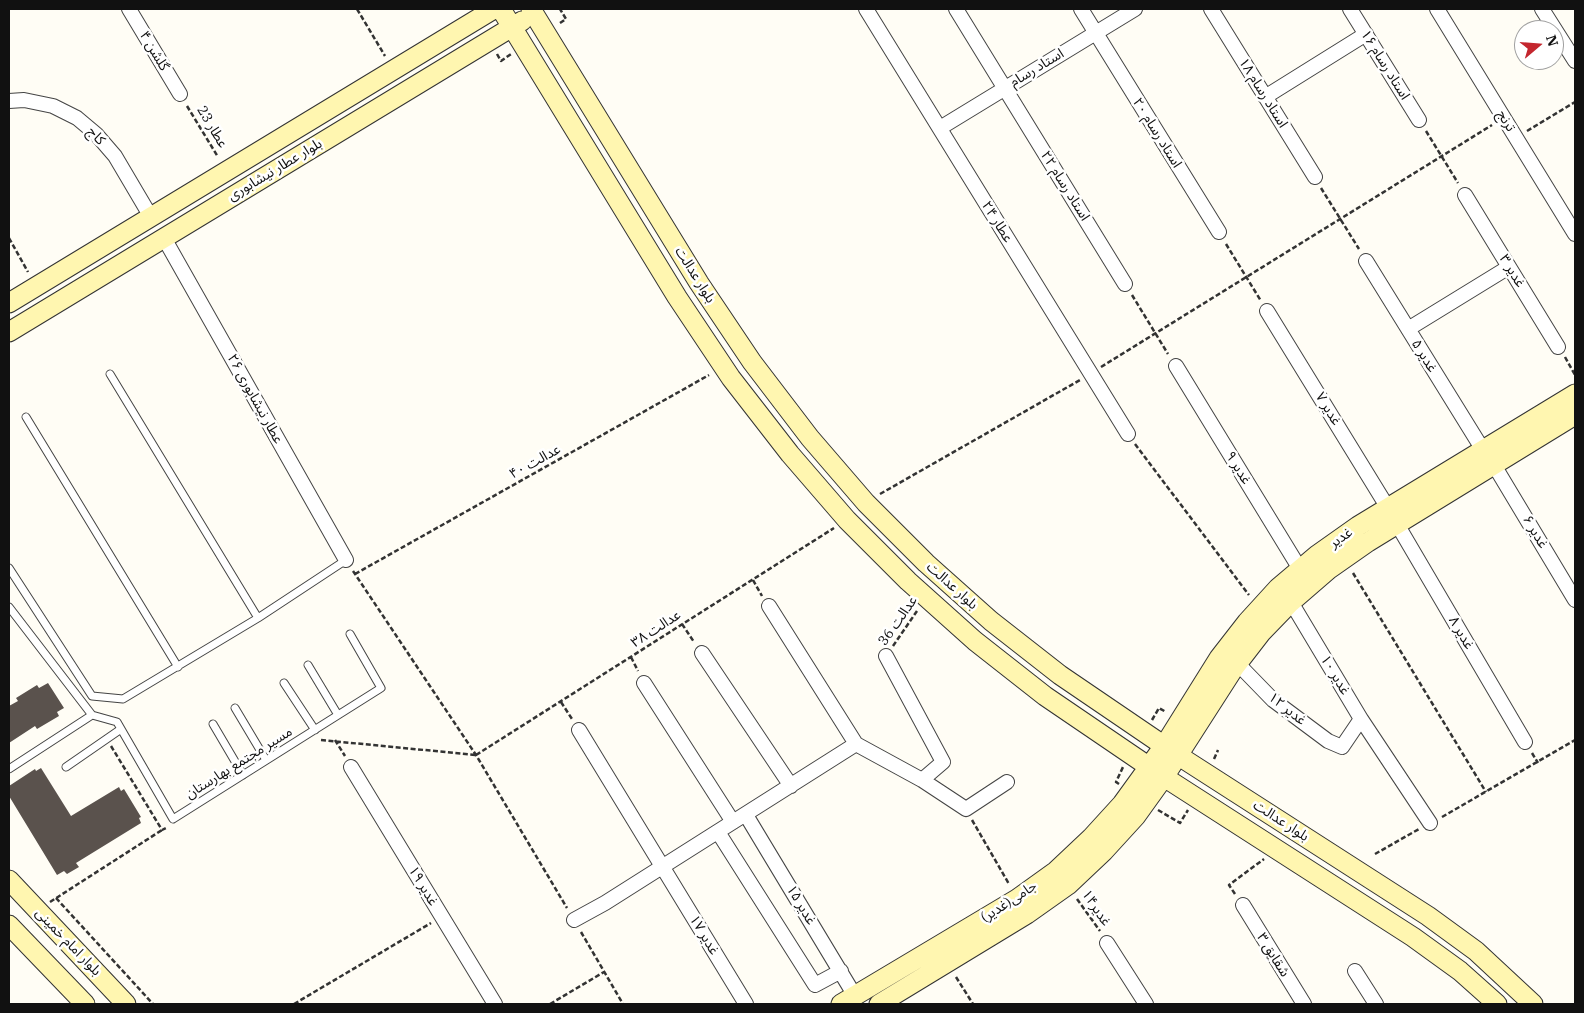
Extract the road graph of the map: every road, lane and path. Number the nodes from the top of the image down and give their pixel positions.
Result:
1 (129, 9) edge
2 (357, 9) edge
3 (494, 9) edge
4 (501, 9) edge
5 (866, 9) edge
6 (956, 9) edge
7 (1081, 9) edge
8 (1135, 9) edge
9 (1211, 9) edge
10 (1350, 9) edge
11 (1437, 9) edge
12 (1542, 9) edge
13 (536, 10) edge
14 (512, 27) junction
15 (1096, 32) junction
16 (1366, 34) junction
17 (1574, 61) edge
18 (393, 70) junction
19 (1005, 88) junction
20 (180, 94) joint
21 (1265, 97) junction
22 (9, 101) edge
23 (1575, 102) edge
24 (1504, 118) junction
25 (1419, 120) joint
26 (940, 128) junction
27 (1516, 138) junction
28 (1442, 157) junction
29 (226, 171) junction
30 (1315, 177) joint
31 (1465, 195) joint
32 (151, 217) junction
33 (1340, 219) junction
34 (1219, 232) joint
35 (1575, 234) edge
36 (9, 238) edge
37 (164, 238) junction
38 (1366, 261) joint
39 (1509, 267) junction
40 (1247, 277) junction
41 (1125, 284) joint
42 (36, 286) junction
43 (9, 303) edge
44 (1267, 311) joint
45 (1408, 330) junction
46 (9, 332) edge
47 (1156, 334) junction
48 (1558, 347) joint
49 (1176, 366) joint
50 (724, 367) junction
51 (110, 374) dead end
52 (1091, 374) junction
53 (1575, 375) edge
54 (1575, 394) edge
55 (1575, 415) edge
56 (26, 417) dead end
57 (1128, 434) joint
58 (1488, 458) junction
59 (866, 503) junction
60 (1393, 516) junction
61 (847, 520) junction
62 (1344, 558) junction
63 (346, 560) junction
64 (9, 568) edge
65 (1300, 569) junction
66 (355, 574) junction
67 (753, 580) junction
68 (1570, 580) edge
69 (927, 598) junction
70 (1575, 600) edge
71 (1290, 602) junction
72 (769, 606) joint
73 (9, 608) edge
74 (1259, 608) junction
75 (258, 618) junction
76 (682, 624) junction
77 (350, 634) dead end
78 (702, 653) joint
79 (886, 656) joint
80 (1238, 664) junction
81 (308, 665) dead end
82 (178, 667) junction
83 (284, 683) dead end
84 (644, 683) dead end
85 (561, 702) junction
86 (235, 708) dead end
87 (92, 715) junction
88 (338, 715) junction
89 (1361, 719) junction
90 (213, 724) dead end
91 (121, 729) junction
92 (315, 730) junction
93 (579, 730) joint
94 (335, 740) dead end
95 (1575, 740) edge
96 (1525, 742) dead end
97 (856, 744) junction
98 (1171, 751) junction
99 (476, 755) junction
100 (266, 760) junction
101 (66, 767) dead end
102 (351, 767) joint
103 (9, 769) edge
104 (1157, 772) junction
105 (243, 775) junction
106 (922, 780) junction
107 (1006, 782) dead end
108 (791, 786) junction
109 (1486, 792) junction
110 (966, 809) junction
111 (746, 815) junction
112 (733, 822) junction
113 (1430, 823) junction
114 (162, 830) dead end
115 (718, 832) junction
116 (1278, 850) junction
117 (1375, 854) dead end
118 (663, 866) junction
119 (9, 880) edge
120 (1068, 885) junction
121 (56, 898) junction
122 (1017, 898) junction
123 (1243, 905) joint
124 (38, 910) junction
125 (442, 917) junction
126 (574, 920) junction
127 (9, 925) edge
128 (1107, 943) joint
129 (947, 963) junction
130 (841, 971) junction
131 (1355, 971) dead end
132 (604, 972) junction
133 (848, 1000) edge
134 (85, 1004) edge
135 (126, 1004) edge
136 (153, 1004) edge
137 (294, 1004) edge
138 (495, 1004) edge
139 (550, 1004) edge
140 (623, 1004) edge
141 (746, 1004) edge
142 (879, 1004) edge
143 (973, 1004) edge
144 (1146, 1004) edge
145 (1304, 1004) edge
146 (1376, 1004) edge
147 (1497, 1004) edge
148 (1533, 1004) edge

1 - 20 street, گلشن ۴
2 - 18 path
3 - 18 street, بلوار عطار نیشابوری
4 - 14 street, بلوار عدالت
5 - 26 street, عطار ۲۴
6 - 19 street, استاد رسام ۲۲
7 - 15 street, استاد رسام ۲۰
8 - 15 street, استاد رسام
9 - 21 street, استاد رسام ۱۸
10 - 16 street, استاد رسام ۱۶
11 - 24 street, ترنج
12 - 17 street
13 - 14 street, بلوار عطار نیشابوری
13 - 59 street, بلوار عدالت
14 - 37 street, بلوار عطار نیشابوری
14 - 50 street, بلوار عدالت
15 - 19 street, استاد رسام
15 - 34 street, استاد رسام ۲۰
16 - 21 street
16 - 25 street, استاد رسام ۱۶
18 - 29 street, بلوار عطار نیشابوری
19 - 26 street, استاد رسام
19 - 41 street, استاد رسام ۲۲
20 - 29 path, عطار 23
21 - 30 street, استاد رسام ۱۸
22 - 32 street, کاج
23 - 27 path
24 - 27 street, ترنج
24 - 28 path
25 - 28 path
26 - 52 street, عطار ۲۴
27 - 35 street, ترنج
28 - 31 path
28 - 33 path
29 - 32 street, بلوار عطار نیشابوری
30 - 33 path
31 - 39 street, غدیر ۳
32 - 37 street
32 - 42 street, بلوار عطار نیشابوری
33 - 38 path
33 - 40 path
34 - 40 path
36 - 42 path
37 - 46 street, بلوار عطار نیشابوری
37 - 63 street, عطار نیشابوری ۲۶
38 - 45 street, غدیر ۵
39 - 45 street
39 - 48 street, غدیر ۳
40 - 44 path
40 - 47 path
41 - 47 path
42 - 43 street, بلوار عطار نیشابوری
44 - 60 street, غدیر ۷
45 - 58 street, غدیر ۵
47 - 49 path
47 - 52 path
48 - 53 path
49 - 65 street, غدیر ۹
50 - 61 street, بلوار عدالت
50 - 66 path, عدالت ۴۰
51 - 75 lane
52 - 57 street, عطار ۲۴
52 - 59 path
54 - 58 street, غدیر
55 - 58 street, غدیر
56 - 82 lane
57 - 74 path
58 - 60 street, غدیر
58 - 68 street, غدیر ۶
59 - 98 street, بلوار عدالت
60 - 62 street, غدیر
60 - 65 street, غدیر
60 - 96 street, غدیر ۸
61 - 67 path, عدالت ۳۸
61 - 69 street, بلوار عدالت
62 - 71 street, غدیر
62 - 109 path
63 - 66 path
63 - 75 lane
64 - 82 lane
65 - 74 street, غدیر
66 - 99 path
67 - 72 path
67 - 76 path, عدالت ۳۸
68 - 70 street, غدیر ۶
69 - 79 path, عدالت 36
69 - 104 street, بلوار عدالت
71 - 80 street, غدیر
71 - 89 street, غدیر ۱۰
72 - 97 street
73 - 87 lane
74 - 98 street, غدیر
75 - 82 lane
76 - 78 path
76 - 85 path, عدالت ۳۸
77 - 88 lane, مسیر مجتمع بهارستان
78 - 108 street
79 - 106 street
80 - 89 street, غدیر ۱۲
80 - 98 street, غدیر
81 - 88 lane
83 - 92 lane
84 - 112 street
85 - 93 path
85 - 99 path, عدالت ۳۸
86 - 100 lane
87 - 91 lane
87 - 103 lane
88 - 92 lane, مسیر مجتمع بهارستان
89 - 113 street, غدیر ۱۰
90 - 105 lane
91 - 101 lane
91 - 105 lane, مسیر مجتمع بهارستان
92 - 100 lane, مسیر مجتمع بهارستان
93 - 118 street, غدیر ۱۷
94 - 102 path
95 - 109 path
97 - 106 street
97 - 108 street
98 - 104 street
98 - 148 street, بلوار عدالت
99 - 126 path
100 - 105 lane, مسیر مجتمع بهارستان
102 - 125 street, غدیر ۱۹
104 - 116 street, بلوار عدالت
104 - 120 street, جامی(غدیر)
104 - 122 street, جامی(غدیر)
106 - 110 street
107 - 110 street
108 - 111 street
109 - 113 path
110 - 122 path
111 - 112 street
111 - 130 street, غدیر ۱۵
112 - 115 street
113 - 117 path
114 - 121 path
115 - 118 street
115 - 130 street
116 - 123 path
116 - 147 street, بلوار عدالت
118 - 126 street
118 - 141 street, غدیر ۱۷
119 - 124 street, بلوار امام خمینی
120 - 128 path, غدیر۱۴
120 - 129 street, جامی(غدیر)
121 - 124 path
121 - 136 path
122 - 133 street, جامی(غدیر)
123 - 145 street, شقایق ۳
124 - 135 street, بلوار امام خمینی
125 - 137 path
125 - 138 street, غدیر ۱۹
126 - 132 path
127 - 134 street
128 - 144 street
129 - 142 street, جامی(غدیر)
129 - 143 path
130 - 133 street, غدیر ۱۵
131 - 146 street
132 - 139 path
132 - 140 path

